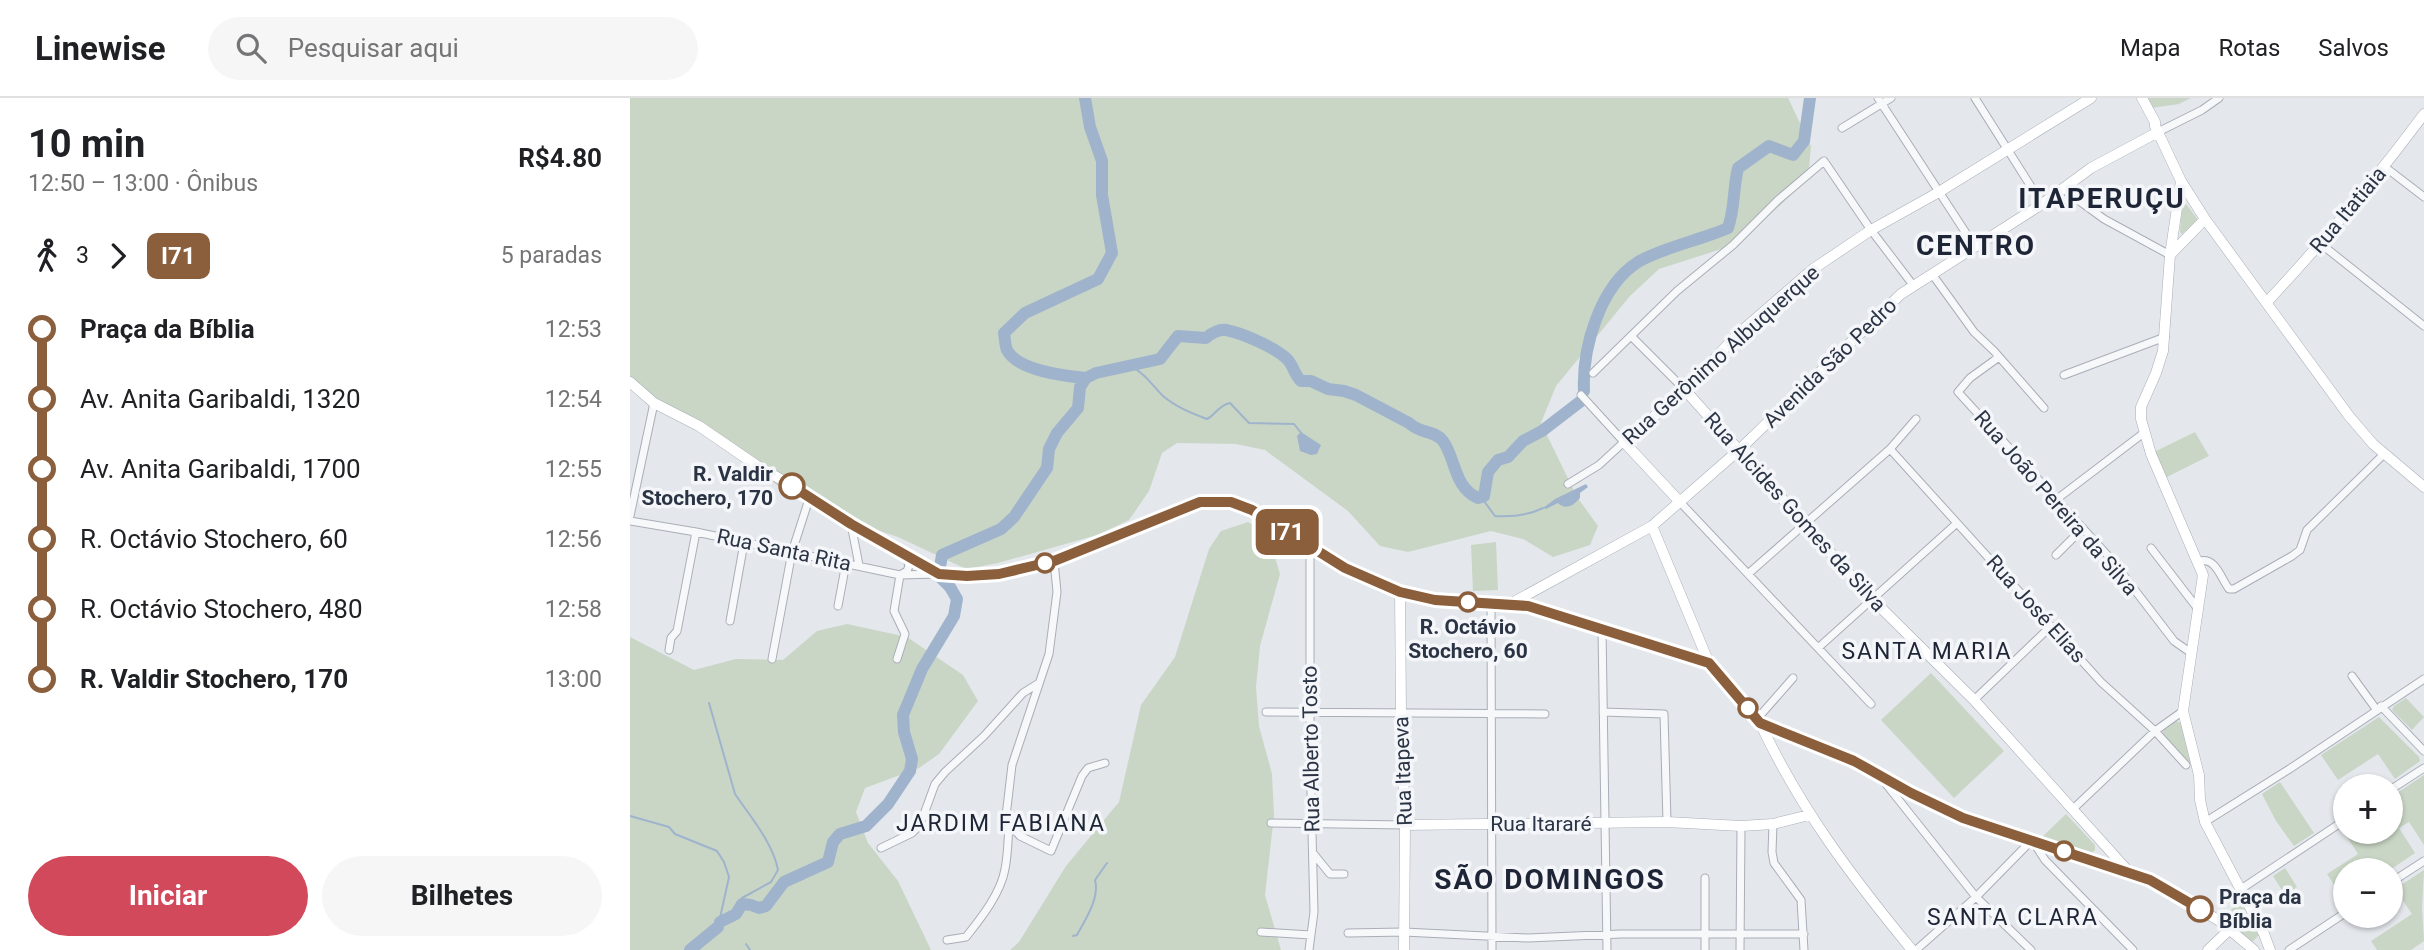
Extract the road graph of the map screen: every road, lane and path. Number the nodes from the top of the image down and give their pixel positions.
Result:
1 (1891, 98) edge
2 (1975, 98) edge
3 (2091, 98) edge
4 (2135, 98) edge
5 (2142, 98) edge
6 (2220, 98) edge
7 (1879, 101) edge
8 (2424, 114) edge
9 (1842, 128) dead end
10 (2156, 129) junction
11 (2006, 149) junction
12 (2385, 167) junction
13 (2181, 181) junction
14 (2063, 189) junction
15 (1939, 192) junction
16 (2424, 197) edge
17 (2042, 204) junction
18 (2205, 219) junction
19 (1871, 230) junction
20 (2321, 244) junction
21 (1975, 247) junction
22 (2170, 255) junction
23 (1932, 274) junction
24 (1913, 285) junction
25 (2267, 302) junction
26 (2424, 326) edge
27 (1631, 336) junction
28 (2165, 337) junction
29 (1999, 357) junction
30 (1593, 373) dead end
31 (2064, 375) dead end
32 (630, 382) edge
33 (1685, 390) junction
34 (1581, 395) dead end
35 (654, 403) junction
36 (2044, 408) dead end
37 (1916, 419) dead end
38 (2145, 432) junction
39 (1624, 442) junction
40 (1890, 449) junction
41 (1739, 450) junction
42 (2384, 454) junction
43 (1568, 484) dead end
44 (2424, 487) edge
45 (810, 496) junction
46 (2057, 499) junction
47 (1679, 501) junction
48 (630, 519) edge
49 (1957, 523) junction
50 (851, 524) junction
51 (1806, 524) junction
52 (1652, 526) junction
53 (2083, 528) junction
54 (696, 532) junction
55 (744, 543) junction
56 (1310, 547) junction
57 (2151, 548) dead end
58 (792, 552) junction
59 (2056, 555) dead end
60 (906, 556) junction
61 (1054, 561) junction
62 (2199, 561) junction
63 (846, 563) junction
64 (859, 565) junction
65 (939, 574) junction
66 (1748, 574) junction
67 (900, 575) junction
68 (1533, 591) junction
69 (1400, 592) junction
70 (1871, 598) junction
71 (1491, 604) junction
72 (1511, 604) junction
73 (838, 606) dead end
74 (1537, 608) junction
75 (2198, 610) junction
76 (730, 621) dead end
77 (2051, 626) junction
78 (1602, 634) junction
79 (1699, 639) junction
80 (1818, 648) junction
81 (669, 650) dead end
82 (2191, 653) junction
83 (1682, 655) junction
84 (772, 659) dead end
85 (897, 659) dead end
86 (1709, 663) junction
87 (2352, 676) dead end
88 (1793, 678) dead end
89 (2424, 679) edge
90 (1040, 683) junction
91 (1973, 700) junction
92 (1871, 704) dead end
93 (2379, 708) junction
94 (2183, 711) junction
95 (1266, 712) dead end
96 (1603, 712) junction
97 (1310, 714) junction
98 (1401, 714) junction
99 (1490, 714) junction
100 (1545, 714) dead end
101 (1759, 721) junction
102 (2155, 732) junction
103 (1786, 734) junction
104 (2424, 751) edge
105 (1774, 754) junction
106 (1105, 763) dead end
107 (2186, 765) dead end
108 (2424, 768) edge
109 (1880, 776) junction
110 (2403, 782) edge
111 (1911, 793) junction
112 (1901, 805) junction
113 (2072, 810) junction
114 (1809, 814) junction
115 (1667, 822) junction
116 (2205, 822) junction
117 (1271, 823) dead end
118 (1009, 824) junction
119 (1312, 824) junction
120 (1490, 824) junction
121 (1605, 824) junction
122 (1773, 824) junction
123 (1405, 825) junction
124 (1741, 826) junction
125 (2333, 828) edge
126 (2032, 840) junction
127 (2104, 844) junction
128 (881, 848) dead end
129 (1313, 853) junction
130 (2089, 859) junction
131 (2424, 861) edge
132 (2130, 873) junction
133 (1344, 874) dead end
134 (2403, 875) edge
135 (1705, 878) dead end
136 (2241, 889) junction
137 (1976, 897) junction
138 (2333, 921) edge
139 (2229, 930) junction
140 (1261, 932) dead end
141 (1404, 932) junction
142 (1348, 933) dead end
143 (1705, 934) junction
144 (1740, 934) junction
145 (1804, 934) junction
146 (2264, 934) junction
147 (1311, 935) junction
148 (1606, 936) junction
149 (1491, 938) junction
150 (947, 940) dead end
151 (2252, 947) edge
152 (1309, 950) edge
153 (1404, 950) edge
154 (1492, 950) edge
155 (1607, 950) edge
156 (1705, 950) edge
157 (1740, 950) edge
158 (1804, 950) edge
159 (1914, 950) edge
160 (2031, 950) edge
161 (2133, 950) edge
162 (2208, 950) edge
163 (2270, 950) edge
164 (2289, 950) edge

1 - 7 street
2 - 11 street
3 - 11 street, Rua Gerônimo Albuquerque
4 - 10 street
5 - 10 street
6 - 10 street
7 - 9 street
7 - 15 street
8 - 12 street, Rua Itatiaia
10 - 13 street
10 - 14 street, Avenida São Pedro
11 - 15 street, Rua Gerônimo Albuquerque
11 - 17 street
12 - 16 street
12 - 20 street, Rua Itatiaia
13 - 18 street
13 - 22 street
14 - 17 street, Avenida São Pedro
14 - 22 street
15 - 19 street, Rua Gerônimo Albuquerque
15 - 21 street
17 - 21 street, Avenida São Pedro
18 - 22 street
18 - 25 street
19 - 24 street
19 - 27 street
19 - 33 street, Rua Gerônimo Albuquerque
20 - 25 street, Rua Itatiaia
20 - 26 street
21 - 23 street, Avenida São Pedro
22 - 28 street
23 - 24 street, Avenida São Pedro
23 - 29 street
24 - 41 street, Avenida São Pedro
25 - 42 street
27 - 30 street
27 - 33 street, Rua Alcides Gomes da Silva
28 - 31 street
28 - 38 street
29 - 36 street
29 - 46 street, Rua João Pereira da Silva
32 - 35 street
33 - 39 street, Rua Gerônimo Albuquerque
33 - 41 street, Rua Alcides Gomes da Silva
34 - 39 street
35 - 45 street
35 - 48 street
37 - 40 street
38 - 46 street
38 - 62 street
39 - 43 street, Rua Gerônimo Albuquerque
39 - 47 street
40 - 49 street, Rua José Elias
40 - 51 street
41 - 47 street, Avenida São Pedro
41 - 51 street, Rua Alcides Gomes da Silva
42 - 44 street
42 - 62 street
45 - 50 street
45 - 58 street
46 - 53 street, Rua João Pereira da Silva
47 - 52 street, Avenida São Pedro
47 - 66 street
48 - 54 street, Rua Santa Rita
49 - 70 street
49 - 77 street, Rua José Elias
50 - 60 street
50 - 64 street
51 - 66 street
51 - 70 street, Rua Alcides Gomes da Silva
52 - 68 street, Avenida São Pedro
52 - 79 street
53 - 59 street
53 - 82 street, Rua João Pereira da Silva
54 - 55 street, Rua Santa Rita
54 - 81 street
55 - 58 street, Rua Santa Rita
55 - 76 street
56 - 61 street
56 - 69 street
56 - 97 street, Rua Alberto Tosto
57 - 75 street
58 - 63 street, Rua Santa Rita
58 - 84 street
60 - 65 street
60 - 67 street
61 - 65 street
61 - 90 street
62 - 75 street
63 - 64 street, Rua Santa Rita
63 - 73 street
64 - 67 street, Rua Santa Rita
65 - 67 street, Rua Santa Rita
66 - 80 street
67 - 85 street
68 - 72 street, Avenida São Pedro
68 - 74 street
69 - 71 street
69 - 98 street, Rua Itapeva
70 - 80 street
70 - 91 street, Rua Alcides Gomes da Silva
71 - 72 street
71 - 99 street
72 - 74 street
74 - 78 street
75 - 82 street
77 - 91 street
77 - 102 street, Rua José Elias
78 - 83 street
78 - 96 street
79 - 83 street
79 - 86 street
80 - 92 street
82 - 94 street
83 - 86 street
86 - 101 street
87 - 93 street
88 - 101 street
89 - 93 street
90 - 118 street
90 - 128 street
91 - 113 street, Rua Alcides Gomes da Silva
93 - 104 street
93 - 116 street
94 - 102 street
94 - 116 street
95 - 97 street
96 - 115 street
96 - 121 street
97 - 98 street
97 - 119 street, Rua Alberto Tosto
98 - 99 street
98 - 123 street, Rua Itapeva
99 - 100 street
99 - 120 street
101 - 103 street
101 - 105 street
102 - 107 street, Rua José Elias
102 - 113 street
103 - 105 street
103 - 109 street
105 - 114 street
106 - 118 street
108 - 110 street
109 - 111 street
109 - 112 street
111 - 112 street
111 - 126 street
112 - 137 street
113 - 127 street, Rua Alcides Gomes da Silva
114 - 122 street, Rua Itararé
114 - 159 street
115 - 121 street, Rua Itararé
115 - 124 street, Rua Itararé
116 - 136 street
117 - 119 street, Rua Itararé
118 - 150 street
119 - 123 street, Rua Itararé
119 - 129 street, Rua Alberto Tosto
120 - 121 street, Rua Itararé
120 - 123 street, Rua Itararé
120 - 149 street
121 - 148 street
122 - 124 street, Rua Itararé
122 - 145 street
123 - 141 street, Rua Itapeva
124 - 144 street
125 - 136 street
126 - 130 street
126 - 137 street
126 - 161 street
127 - 130 street
127 - 132 street, Rua Alcides Gomes da Silva
129 - 133 street
129 - 147 street, Rua Alberto Tosto
130 - 132 street
131 - 134 street
132 - 139 street
135 - 143 street
136 - 146 street
137 - 159 street
137 - 160 street
138 - 164 street
139 - 151 street
139 - 162 street
140 - 147 street
141 - 142 street
141 - 149 street
141 - 153 street, Rua Itapeva
143 - 144 street
143 - 148 street
143 - 156 street
144 - 145 street
144 - 157 street
145 - 158 street
146 - 151 street
146 - 163 street
147 - 152 street, Rua Alberto Tosto
148 - 149 street
148 - 155 street
149 - 154 street

